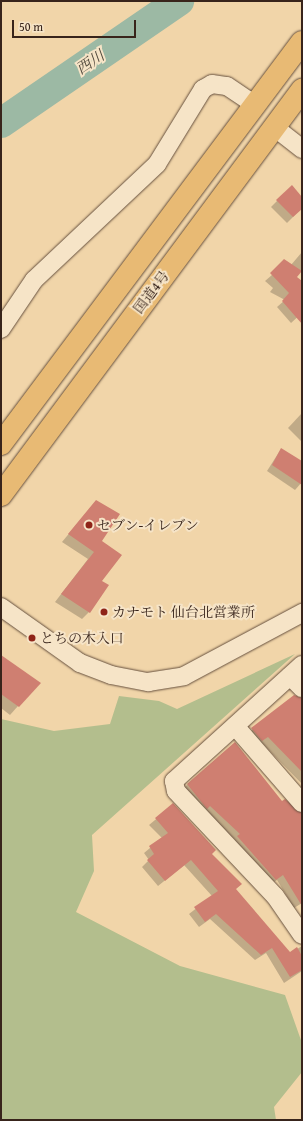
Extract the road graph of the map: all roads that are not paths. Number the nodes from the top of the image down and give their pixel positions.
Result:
1 (302, 42) edge
2 (302, 90) edge
3 (254, 104) junction
4 (274, 127) junction
5 (302, 149) edge
6 (1, 329) edge
7 (1, 444) edge
8 (1, 494) edge
9 (1, 607) edge
10 (302, 613) edge
11 (298, 676) edge
12 (235, 726) junction
13 (302, 803) edge
14 (302, 935) edge

1 - 3 highway, 国道4号
2 - 4 highway, 国道4号
3 - 6 street
3 - 7 highway, 国道4号
4 - 5 street
4 - 8 highway, 国道4号
9 - 10 street
11 - 12 street
12 - 13 street
12 - 14 street

